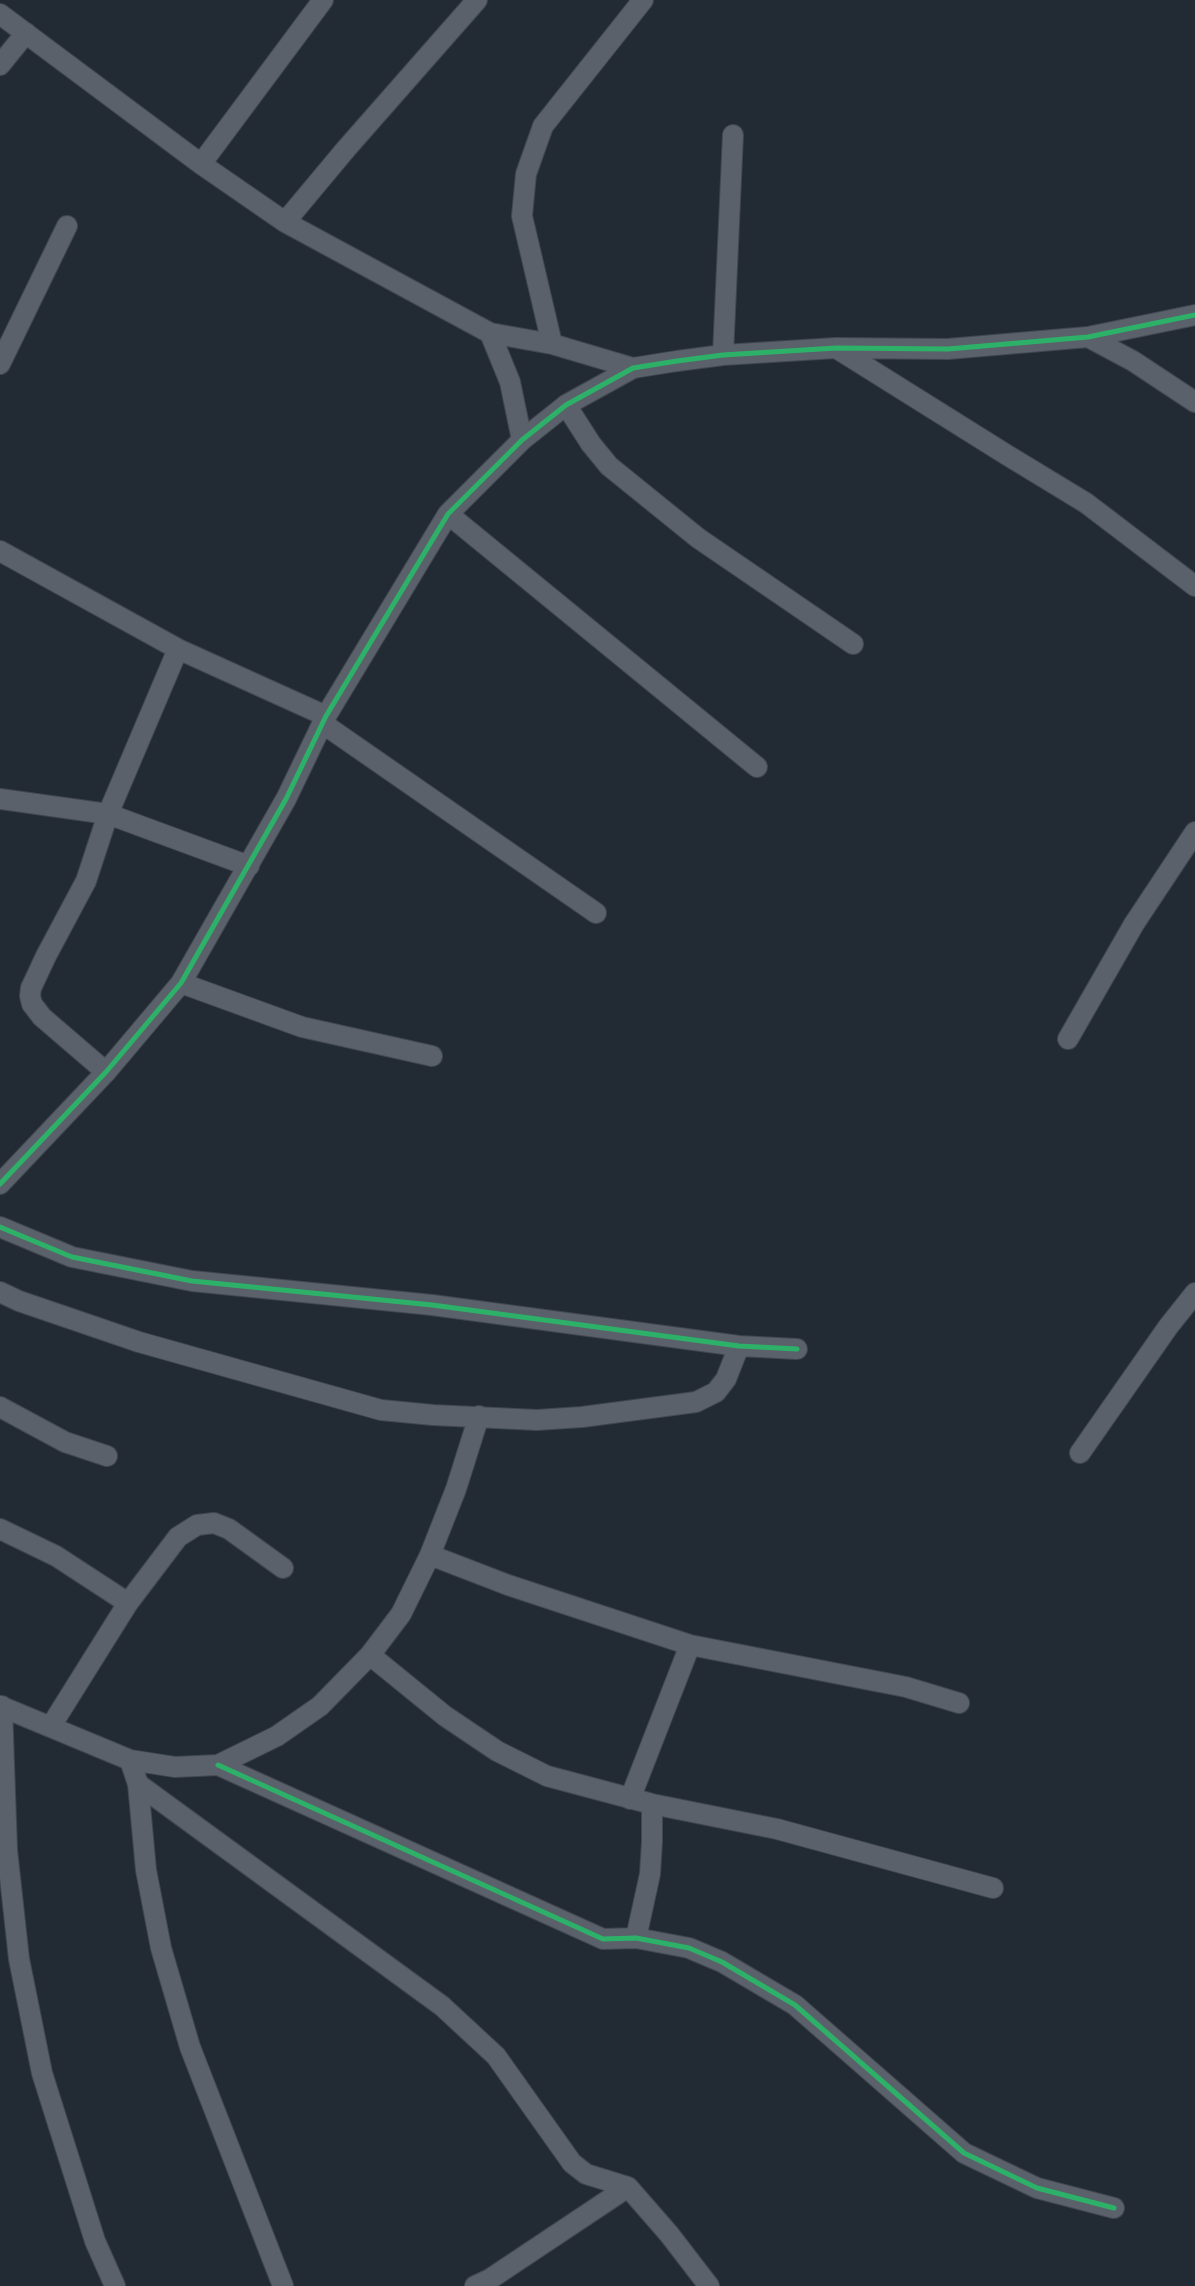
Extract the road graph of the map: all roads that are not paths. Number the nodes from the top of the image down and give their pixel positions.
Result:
1 (323, 0) edge
2 (477, 0) edge
3 (644, 0) edge
4 (0, 14) edge
5 (26, 33) junction
6 (0, 65) edge
7 (733, 135) dead end
8 (201, 164) junction
9 (285, 222) junction
10 (67, 226) dead end
11 (1195, 315) edge
12 (490, 333) junction
13 (1088, 337) junction
14 (552, 344) junction
15 (836, 348) junction
16 (723, 356) junction
17 (0, 364) edge
18 (633, 368) junction
19 (1195, 402) edge
20 (566, 405) junction
21 (522, 440) junction
22 (448, 514) junction
23 (0, 551) edge
24 (1195, 586) edge
25 (853, 644) dead end
26 (178, 649) junction
27 (324, 719) junction
28 (757, 766) dead end
29 (0, 799) edge
30 (108, 814) junction
31 (1195, 832) edge
32 (249, 866) junction
33 (596, 913) dead end
34 (181, 983) junction
35 (1068, 1039) dead end
36 (432, 1056) dead end
37 (106, 1072) junction
38 (0, 1184) edge
39 (0, 1227) edge
40 (0, 1292) edge
41 (1195, 1293) edge
42 (739, 1346) junction
43 (797, 1349) dead end
44 (0, 1407) edge
45 (479, 1416) junction
46 (1080, 1453) dead end
47 (107, 1456) dead end
48 (0, 1529) edge
49 (430, 1555) junction
50 (283, 1568) dead end
51 (128, 1603) junction
52 (690, 1645) junction
53 (370, 1655) junction
54 (960, 1703) dead end
55 (1, 1706) edge
56 (51, 1726) junction
57 (130, 1760) junction
58 (218, 1766) junction
59 (138, 1784) junction
60 (630, 1799) junction
61 (652, 1804) junction
62 (992, 1888) dead end
63 (636, 1938) junction
64 (628, 2187) junction
65 (1114, 2208) dead end
66 (115, 2286) edge
67 (284, 2286) edge
68 (475, 2286) edge
69 (709, 2286) edge

1 - 8 street
2 - 9 street
3 - 14 street
4 - 5 street
5 - 6 street
5 - 8 street
7 - 16 street
8 - 9 street
9 - 12 street
10 - 17 street
11 - 13 street
12 - 14 street
12 - 21 street
13 - 15 street
13 - 19 street
14 - 18 street
15 - 16 street
15 - 24 street
16 - 18 street
18 - 20 street
20 - 21 street
20 - 25 street
21 - 22 street
22 - 27 street
22 - 28 street
23 - 26 street
26 - 27 street
26 - 30 street
27 - 32 street
27 - 33 street
29 - 30 street
30 - 32 street
30 - 37 street
31 - 35 street
32 - 34 street
34 - 36 street
34 - 37 street
37 - 38 street
39 - 42 street
40 - 45 street
41 - 46 street
42 - 43 street
42 - 45 street
44 - 47 street
45 - 49 street
48 - 51 street
49 - 52 street
49 - 53 street
50 - 51 street
51 - 56 street
52 - 54 street
52 - 60 street
53 - 58 street
53 - 60 street
55 - 56 street
55 - 66 street
56 - 57 street
57 - 58 street
57 - 59 street
58 - 63 street
59 - 64 street
59 - 67 street
60 - 61 street
61 - 62 street
61 - 63 street
63 - 65 street
64 - 68 street
64 - 69 street

